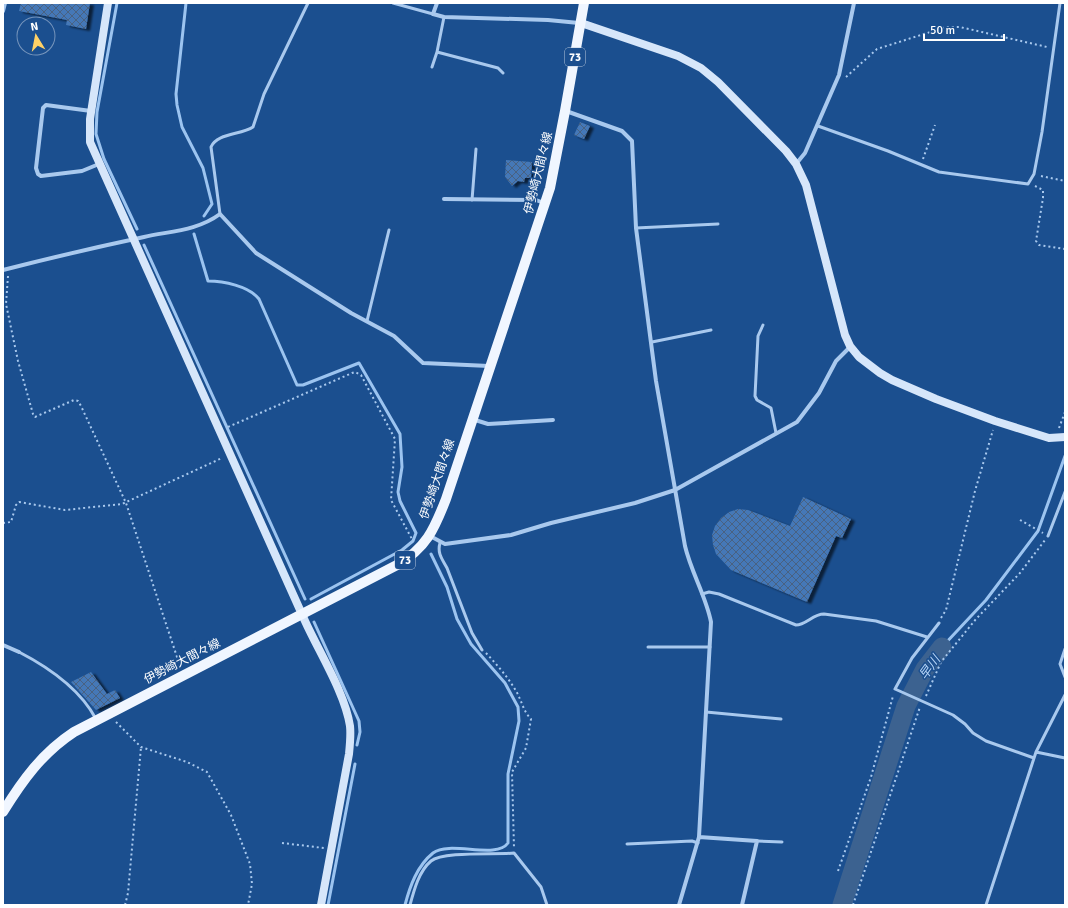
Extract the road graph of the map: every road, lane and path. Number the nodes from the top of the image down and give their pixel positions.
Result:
1 (5, 3) edge
2 (108, 3) edge
3 (308, 3) edge
4 (393, 3) edge
5 (437, 3) edge
6 (584, 3) edge
7 (854, 3) edge
8 (1060, 3) edge
9 (3, 11) edge
10 (433, 14) junction
11 (444, 17) junction
12 (581, 23) junction
13 (1053, 48) junction
14 (437, 52) junction
15 (432, 67) dead end
16 (503, 73) dead end
17 (837, 80) junction
18 (91, 111) junction
19 (565, 111) junction
20 (935, 125) dead end
21 (818, 126) junction
22 (476, 149) dead end
23 (99, 164) junction
24 (796, 164) junction
25 (921, 165) junction
26 (1034, 174) junction
27 (1065, 181) edge
28 (1028, 184) junction
29 (444, 199) dead end
30 (472, 200) junction
31 (545, 203) junction
32 (220, 214) junction
33 (718, 224) dead end
34 (636, 228) junction
35 (389, 230) dead end
36 (134, 239) junction
37 (1065, 249) edge
38 (8, 269) junction
39 (3, 270) edge
40 (367, 321) junction
41 (763, 325) dead end
42 (711, 330) dead end
43 (652, 342) junction
44 (850, 346) junction
45 (490, 366) junction
46 (1065, 412) edge
47 (472, 419) junction
48 (553, 420) dead end
49 (995, 422) junction
50 (220, 431) junction
51 (776, 433) junction
52 (1060, 438) edge
53 (230, 454) junction
54 (675, 490) junction
55 (1065, 492) edge
56 (126, 503) junction
57 (1020, 520) dead end
58 (3, 523) edge
59 (1044, 534) dead end
60 (430, 536) junction
61 (1048, 536) dead end
62 (440, 543) junction
63 (418, 550) junction
64 (702, 594) junction
65 (302, 614) junction
66 (939, 623) joint
67 (927, 638) junction
68 (3, 645) edge
69 (648, 647) dead end
70 (710, 647) junction
71 (1065, 648) edge
72 (482, 650) joint
73 (19, 652) joint
74 (184, 674) junction
75 (1065, 677) edge
76 (895, 689) junction
77 (1065, 695) edge
78 (706, 712) junction
79 (109, 713) junction
80 (96, 719) junction
81 (781, 719) dead end
82 (141, 748) junction
83 (1036, 752) junction
84 (1034, 758) junction
85 (1065, 758) edge
86 (3, 812) edge
87 (699, 837) junction
88 (757, 841) junction
89 (782, 842) dead end
90 (282, 843) dead end
91 (698, 843) junction
92 (627, 844) dead end
93 (331, 849) junction
94 (514, 854) junction
95 (838, 871) dead end
96 (124, 905) edge
97 (248, 905) edge
98 (321, 905) edge
99 (410, 905) edge
100 (547, 905) edge
101 (679, 905) edge
102 (742, 905) edge
103 (986, 905) edge

1 - 9 street
2 - 18 street
3 - 32 lane
4 - 10 lane
5 - 10 street
6 - 12 main road, 伊勢崎大間々線 / 73
7 - 17 street
8 - 13 lane
10 - 11 street
11 - 12 street
11 - 14 lane
12 - 19 main road, 伊勢崎大間々線 / 73
12 - 24 street
13 - 17 path
13 - 26 lane
14 - 15 lane
14 - 16 lane
17 - 21 street
18 - 23 street
18 - 23 street
19 - 31 main road, 伊勢崎大間々線 / 73
19 - 34 street
20 - 25 path
21 - 24 street
21 - 25 lane
22 - 30 lane
23 - 36 street
24 - 44 street
25 - 28 lane
26 - 27 path
26 - 28 lane
28 - 37 path
29 - 30 street
30 - 31 street
31 - 45 main road, 伊勢崎大間々線 / 73
32 - 36 street
32 - 40 street
33 - 34 lane
34 - 43 street
35 - 40 lane
36 - 38 street
36 - 50 street
38 - 39 street
38 - 56 path
40 - 45 street
41 - 51 lane
42 - 43 lane
43 - 54 street
44 - 49 street
44 - 51 street
45 - 47 main road, 伊勢崎大間々線 / 73
46 - 52 path
47 - 48 street
47 - 60 main road, 伊勢崎大間々線 / 73
49 - 52 street
49 - 66 path
50 - 53 street
50 - 63 path
51 - 54 street
53 - 56 path
53 - 65 street
54 - 62 street
54 - 64 street
55 - 61 lane
56 - 58 path
56 - 74 path
57 - 59 path
60 - 62 street
60 - 63 main road, 伊勢崎大間々線 / 73
62 - 72 lane
63 - 65 main road, 伊勢崎大間々線 / 73
64 - 67 lane
64 - 70 street
65 - 74 main road, 伊勢崎大間々線 / 73
65 - 93 street
66 - 67 lane
67 - 76 lane
68 - 73 street
69 - 70 lane
70 - 78 street
71 - 75 lane
72 - 94 path
73 - 80 lane
74 - 79 main road, 伊勢崎大間々線 / 73
76 - 84 lane
76 - 95 path
77 - 83 lane
78 - 81 lane
78 - 87 street
79 - 80 main road, 伊勢崎大間々線 / 73
79 - 82 path
80 - 86 main road, 伊勢崎大間々線 / 73
82 - 96 path
82 - 97 path
83 - 84 lane
83 - 85 lane
84 - 103 lane
87 - 88 street
87 - 91 street
88 - 89 lane
88 - 102 street
90 - 93 path
91 - 92 lane
91 - 101 street
93 - 98 street
94 - 99 lane
94 - 100 lane

